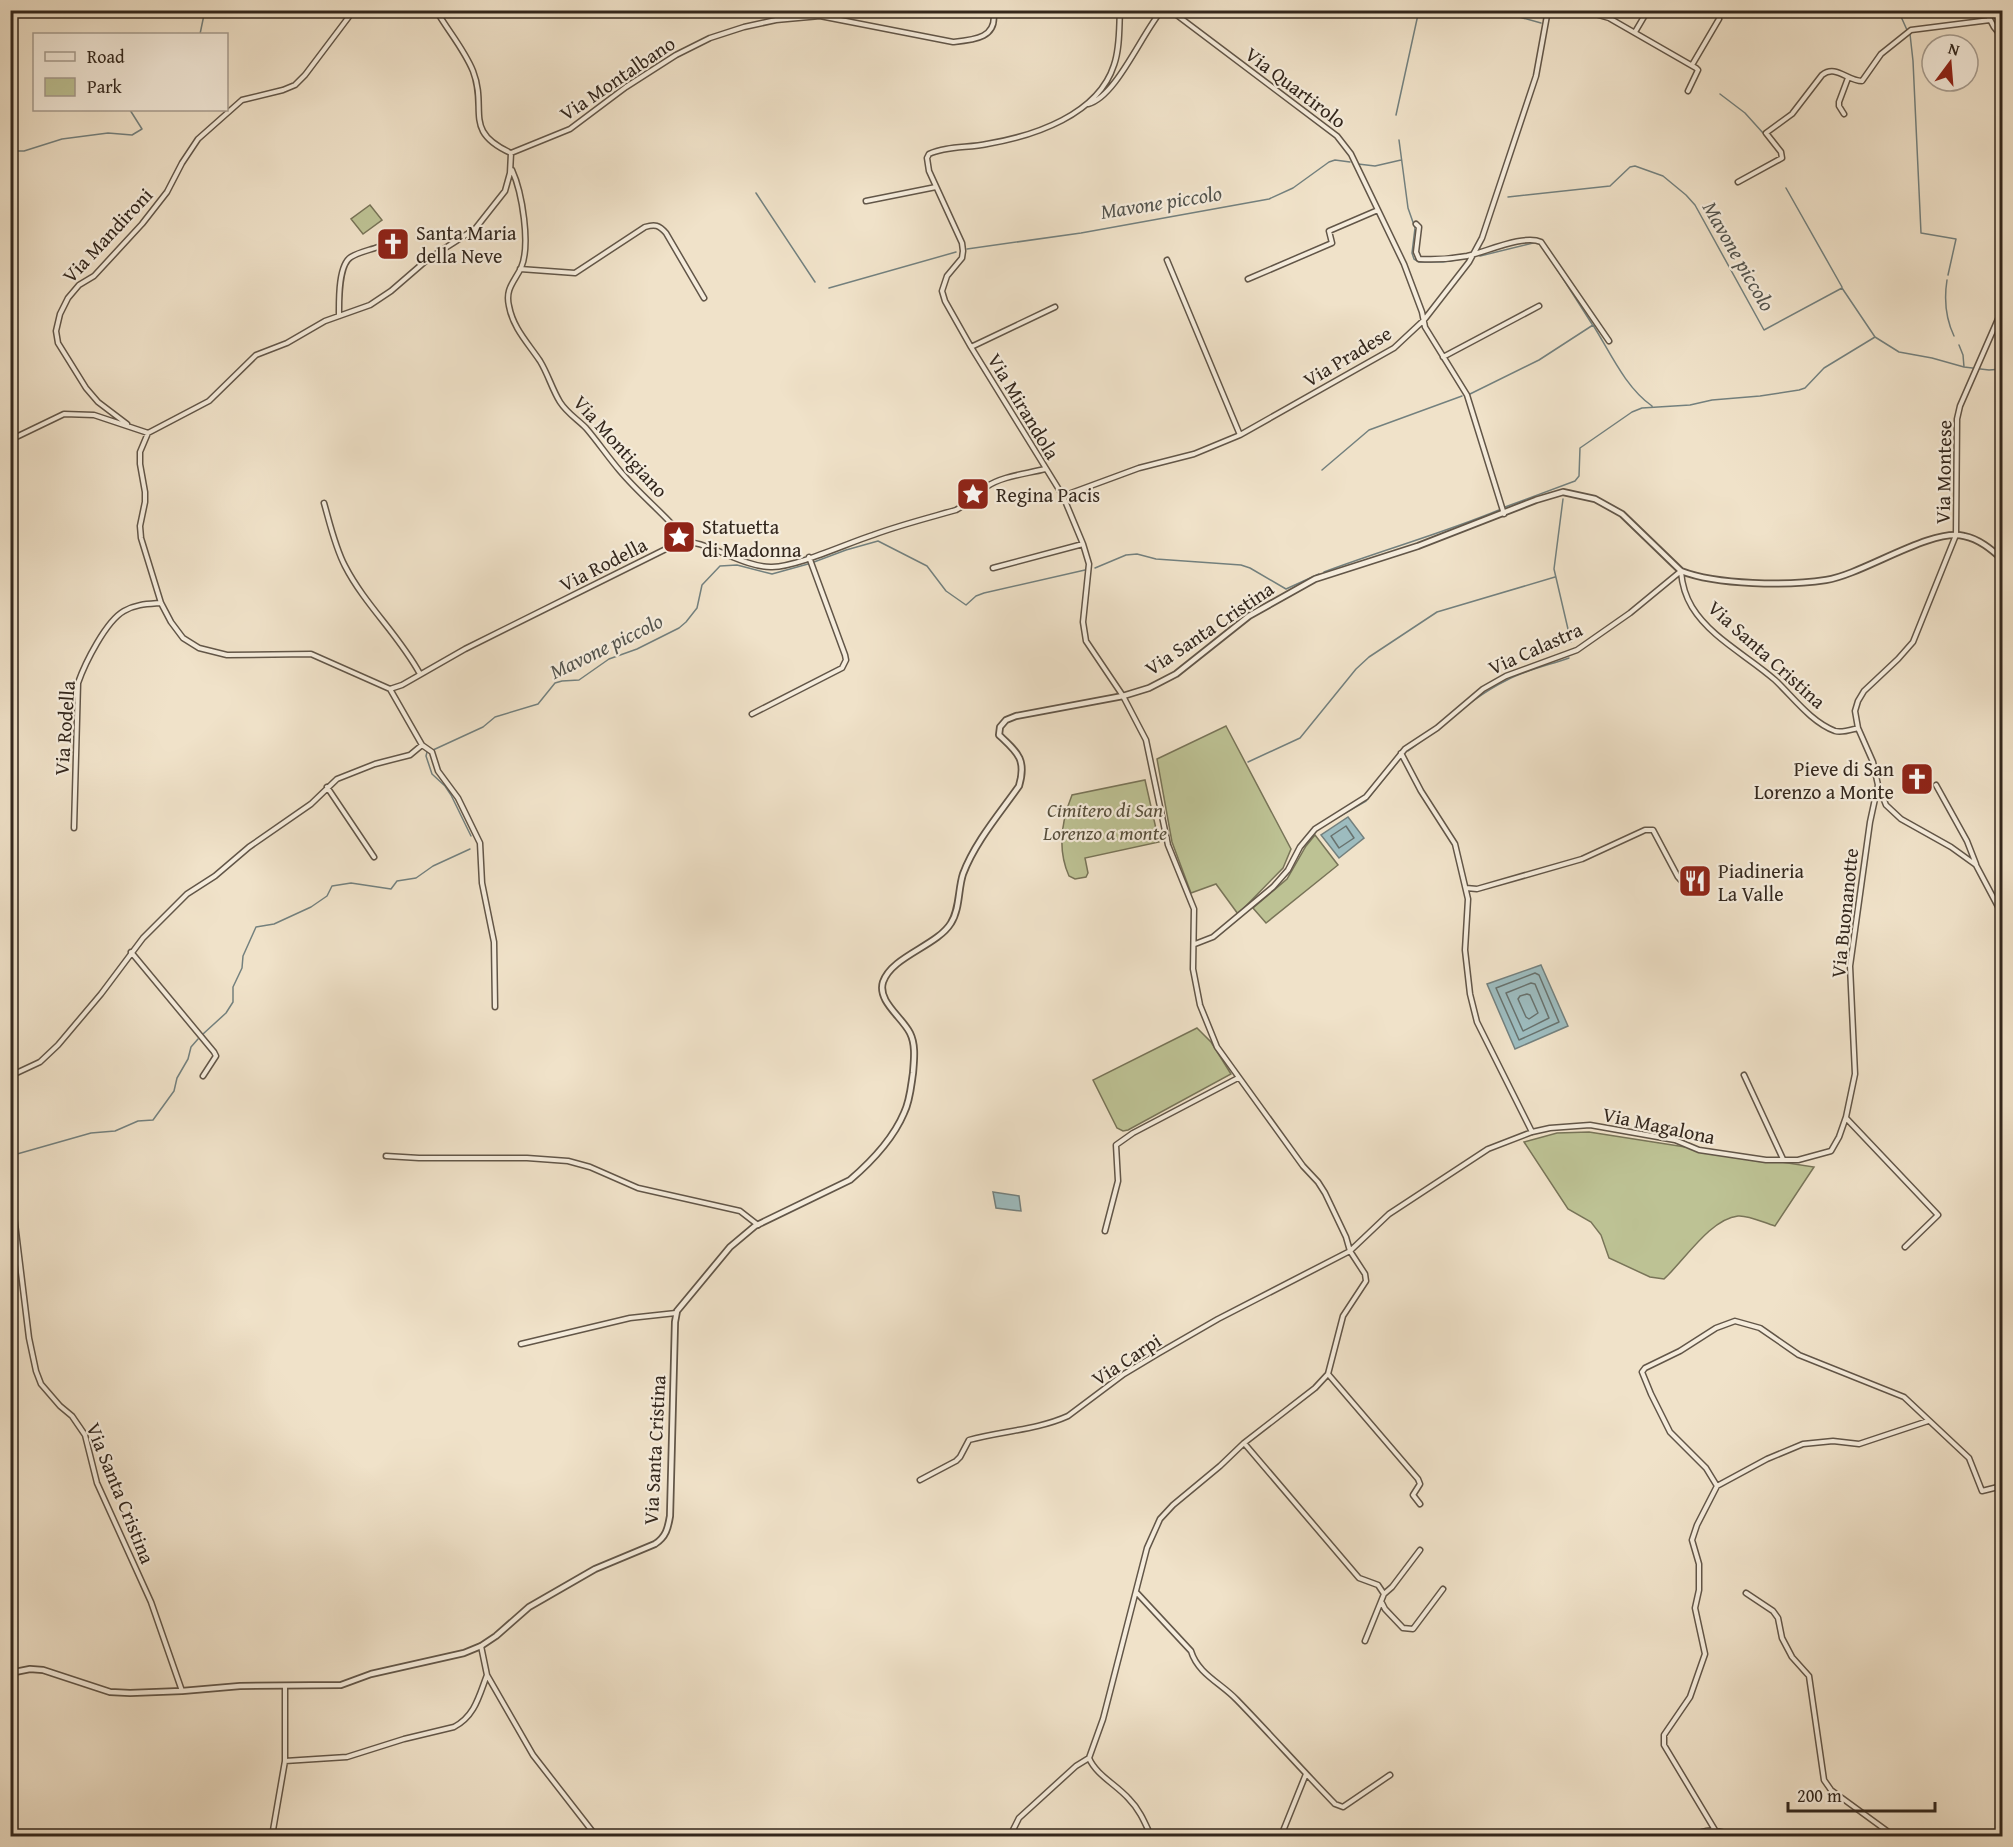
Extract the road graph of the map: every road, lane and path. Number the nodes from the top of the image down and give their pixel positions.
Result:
1 (354, 10) edge
2 (436, 10) edge
3 (784, 10) edge
4 (993, 10) edge
5 (1120, 10) edge
6 (1162, 10) edge
7 (1170, 10) edge
8 (1548, 10) edge
9 (1581, 10) edge
10 (1648, 10) edge
11 (1985, 10) edge
12 (811, 15) junction
13 (1719, 19) dead end
14 (1990, 20) junction
15 (1635, 32) junction
16 (2002, 37) edge
17 (1692, 65) junction
18 (1848, 78) junction
19 (1688, 91) dead end
20 (1088, 104) junction
21 (1844, 114) dead end
22 (511, 153) junction
23 (510, 166) junction
24 (1738, 182) dead end
25 (936, 187) junction
26 (866, 201) dead end
27 (1378, 210) junction
28 (1416, 224) dead end
29 (378, 247) dead end
30 (1474, 254) junction
31 (1167, 260) dead end
32 (520, 269) junction
33 (1248, 279) dead end
34 (704, 298) dead end
35 (1539, 306) dead end
36 (1055, 307) dead end
37 (2002, 310) edge
38 (339, 316) junction
39 (1424, 320) junction
40 (1609, 341) dead end
41 (971, 347) junction
42 (1443, 357) junction
43 (108, 410) junction
44 (104, 418) junction
45 (133, 428) junction
46 (148, 433) junction
47 (1240, 435) junction
48 (10, 440) edge
49 (1044, 469) junction
50 (1063, 496) junction
51 (324, 503) dead end
52 (1504, 513) junction
53 (1956, 535) junction
54 (687, 541) junction
55 (1083, 544) junction
56 (809, 557) junction
57 (2002, 559) edge
58 (993, 568) dead end
59 (1681, 571) junction
60 (161, 603) junction
61 (420, 674) junction
62 (390, 688) junction
63 (1123, 696) junction
64 (752, 714) dead end
65 (1858, 728) junction
66 (422, 744) junction
67 (1401, 753) junction
68 (1878, 785) junction
69 (1936, 785) dead end
70 (327, 787) junction
71 (74, 828) dead end
72 (374, 857) dead end
73 (1976, 865) junction
74 (1465, 888) junction
75 (1692, 893) dead end
76 (2002, 914) edge
77 (1195, 944) junction
78 (131, 952) junction
79 (495, 1007) dead end
80 (10, 1076) edge
81 (203, 1076) dead end
82 (1743, 1076) dead end
83 (1238, 1077) junction
84 (1846, 1117) junction
85 (1532, 1132) junction
86 (1831, 1152) joint
87 (386, 1156) dead end
88 (1783, 1160) junction
89 (13, 1207) dead end
90 (758, 1225) junction
91 (1105, 1230) dead end
92 (1905, 1247) dead end
93 (1350, 1251) junction
94 (676, 1313) junction
95 (521, 1344) dead end
96 (1328, 1374) junction
97 (1928, 1421) junction
98 (1244, 1443) junction
99 (920, 1480) dead end
100 (1717, 1486) junction
101 (2002, 1486) edge
102 (1420, 1504) dead end
103 (1420, 1550) dead end
104 (1443, 1589) dead end
105 (1137, 1592) junction
106 (1746, 1593) dead end
107 (1384, 1594) junction
108 (1382, 1602) junction
109 (1365, 1641) dead end
110 (482, 1646) junction
111 (10, 1673) edge
112 (487, 1675) junction
113 (285, 1686) junction
114 (182, 1691) junction
115 (1089, 1758) junction
116 (285, 1761) junction
117 (1306, 1774) junction
118 (1390, 1774) dead end
119 (1715, 1830) junction
120 (272, 1836) edge
121 (596, 1836) edge
122 (1010, 1836) edge
123 (1151, 1836) edge
124 (1281, 1836) edge
125 (1695, 1836) edge
126 (1736, 1836) edge
127 (1894, 1836) edge

1 - 43 street, Via Mandironi
2 - 22 street
3 - 12 street, Via Montalbano
4 - 12 street, Via Montalbano
5 - 20 street, Via Mirandola
6 - 20 street
7 - 27 street, Via Quartirolo
8 - 30 street, Via Pradese
9 - 15 street
10 - 15 street
11 - 14 street
12 - 22 street, Via Montalbano
13 - 17 street
14 - 16 street
14 - 18 street
15 - 17 street
17 - 19 street
18 - 21 street
18 - 24 street
20 - 25 street, Via Mirandola
22 - 23 street
23 - 32 street, Via Montigiano
23 - 38 street
25 - 26 street
25 - 41 street, Via Mirandola
27 - 33 street
27 - 39 street, Via Quartirolo
28 - 30 street
29 - 38 street
30 - 39 street, Via Pradese
30 - 40 street
31 - 47 street
32 - 34 street
32 - 54 street, Via Montigiano
35 - 42 street
36 - 41 street, Via Mirandola
37 - 53 street, Via Montese
38 - 46 street
39 - 42 street, Via Quartirolo
39 - 47 street, Via Pradese
41 - 49 street, Via Mirandola
42 - 52 street, Via Quartirolo
43 - 44 street
43 - 45 street, Via Mandironi
44 - 45 street
44 - 48 street
45 - 46 street
46 - 60 street
47 - 50 street, Via Pradese
49 - 50 street, Via Mirandola
49 - 56 street
50 - 55 street, Via Mirandola
51 - 61 street
52 - 59 street, Via Santa Cristina
52 - 63 street, Via Santa Cristina
53 - 57 street
53 - 59 street, Via Santa Cristina
53 - 65 street
54 - 56 street
54 - 61 street, Via Rodella
55 - 58 street
55 - 63 street, Via Mirandola
56 - 64 street
59 - 65 street, Via Santa Cristina
59 - 67 street, Via Calastra
60 - 62 street
60 - 71 street, Via Rodella
61 - 62 street, Via Rodella
62 - 66 street
63 - 77 street
63 - 90 street, Via Santa Cristina
65 - 68 street
66 - 70 street
66 - 79 street
67 - 74 street
67 - 77 street, Via Calastra
68 - 73 street
68 - 84 street, Via Buonanotte
69 - 73 street
70 - 72 street
70 - 78 street
73 - 76 street
74 - 75 street
74 - 85 street
77 - 83 street
78 - 80 street
78 - 81 street
82 - 88 street
83 - 91 street
83 - 93 street
84 - 86 street, Via Buonanotte
84 - 92 street
85 - 88 street, Via Magalona
85 - 93 street, Via Magalona
86 - 88 street, Via Magalona
87 - 90 street
89 - 114 street, Via Santa Cristina
90 - 94 street, Via Santa Cristina
93 - 96 street
93 - 99 street, Via Carpi
94 - 95 street
94 - 110 street, Via Santa Cristina
96 - 98 street
96 - 102 street
97 - 100 street
97 - 100 street
97 - 101 street
98 - 105 street
98 - 107 street
100 - 119 street
103 - 107 street
104 - 108 street
105 - 115 street
105 - 117 street
106 - 127 street
107 - 108 street
108 - 109 street
110 - 112 street
110 - 113 street, Via Santa Cristina
111 - 114 street, Via Santa Cristina
112 - 116 street
112 - 121 street
113 - 114 street, Via Santa Cristina
113 - 116 street
115 - 122 street
115 - 123 street
116 - 120 street
117 - 118 street
117 - 124 street
119 - 125 street
119 - 126 street

